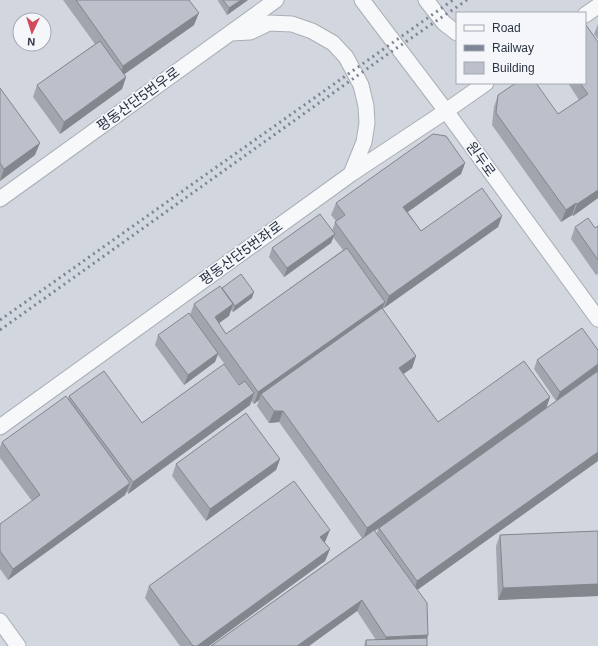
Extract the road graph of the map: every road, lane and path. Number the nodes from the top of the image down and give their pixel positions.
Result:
1 (276, 0) edge
2 (362, 0) edge
3 (426, 0) edge
4 (598, 6) edge
5 (586, 14) edge
6 (231, 32) junction
7 (456, 32) edge
8 (485, 84) edge
9 (446, 111) junction
10 (351, 174) junction
11 (0, 199) edge
12 (598, 319) edge
13 (0, 427) edge
14 (0, 621) edge
15 (18, 646) edge

1 - 6 street, 평동산단5번우로
2 - 9 street, 원두로
3 - 7 street
4 - 5 street
6 - 10 street
6 - 11 street, 평동산단5번우로
8 - 9 street, 평동산단5번좌로
9 - 10 street, 평동산단5번좌로
9 - 12 street, 원두로
10 - 13 street, 평동산단5번좌로
14 - 15 street

